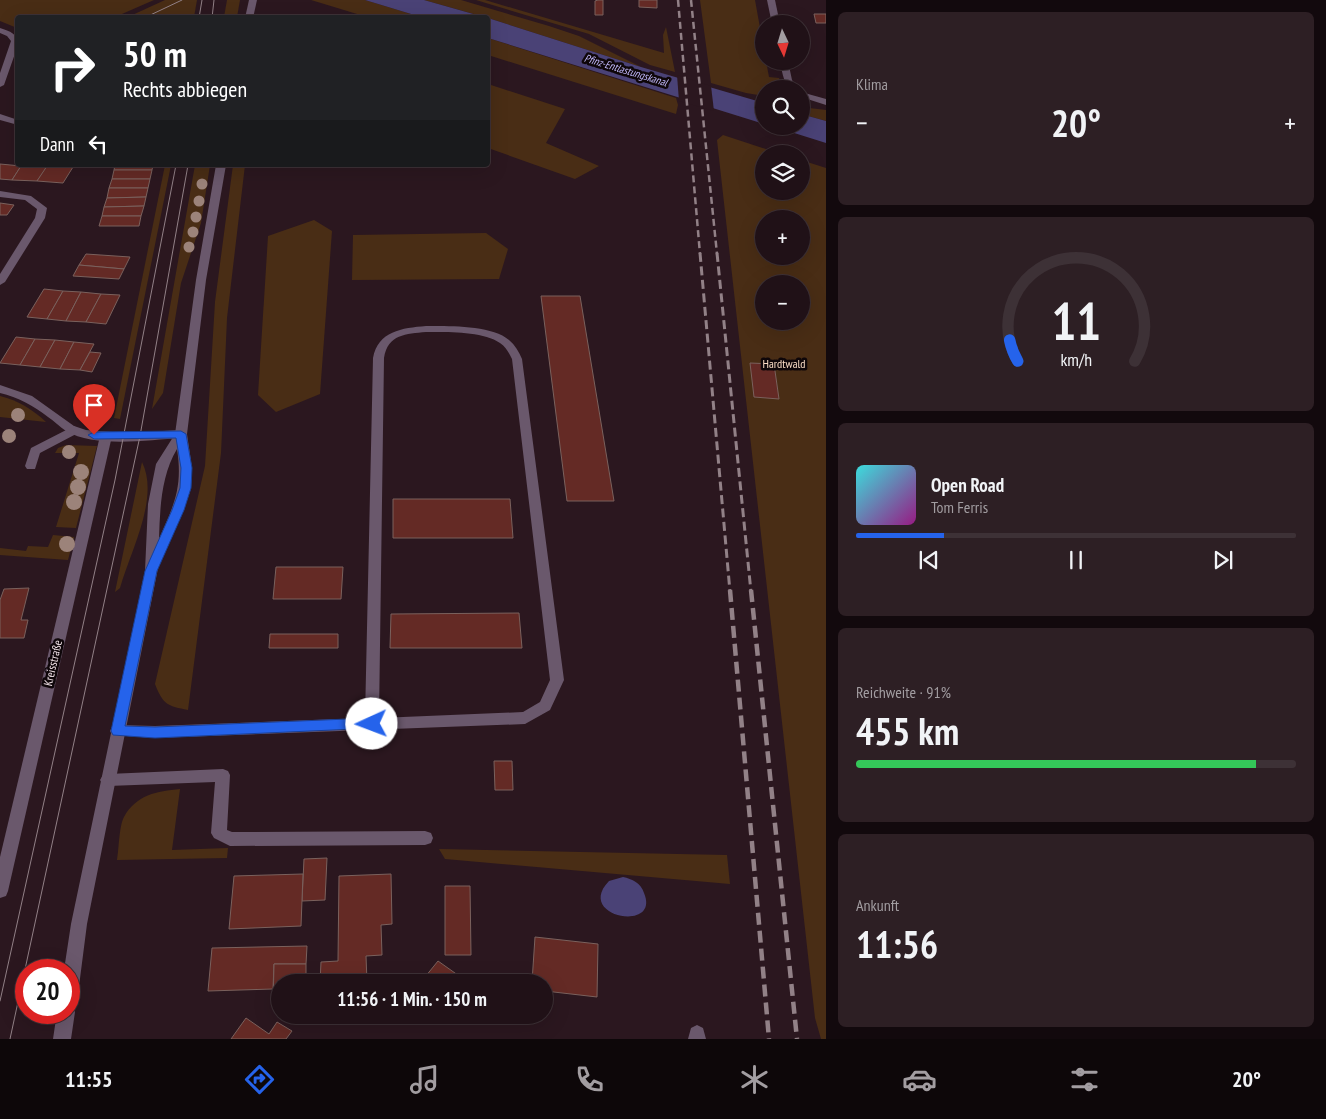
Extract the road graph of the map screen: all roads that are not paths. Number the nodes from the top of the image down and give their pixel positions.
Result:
1 (253, 0) edge
2 (771, 0) edge
3 (250, 15) edge
4 (774, 15) edge
5 (0, 30) edge
6 (15, 40) edge
7 (15, 44) edge
8 (0, 84) edge
9 (810, 97) edge
10 (826, 102) edge
11 (0, 117) edge
12 (15, 122) edge
13 (221, 167) edge
14 (0, 194) edge
15 (0, 282) edge
16 (0, 389) edge
17 (74, 430) junction
18 (181, 434) junction
19 (106, 436) junction
20 (31, 466) dead end
21 (151, 571) junction
22 (372, 724) junction
23 (117, 731) junction
24 (108, 780) junction
25 (425, 838) dead end
26 (0, 891) edge
27 (74, 959) edge
28 (64, 1024) edge
29 (62, 1039) edge

1 - 3 street
2 - 4 street
5 - 6 street
7 - 8 street
9 - 10 street
11 - 12 street
13 - 18 street
14 - 15 street
16 - 17 street
17 - 19 street
17 - 20 street
18 - 19 street
18 - 21 street
18 - 21 street
19 - 26 street, Kreisstraße
21 - 23 street
22 - 22 street
22 - 23 street
23 - 24 street
24 - 25 street
24 - 27 street
28 - 29 street

